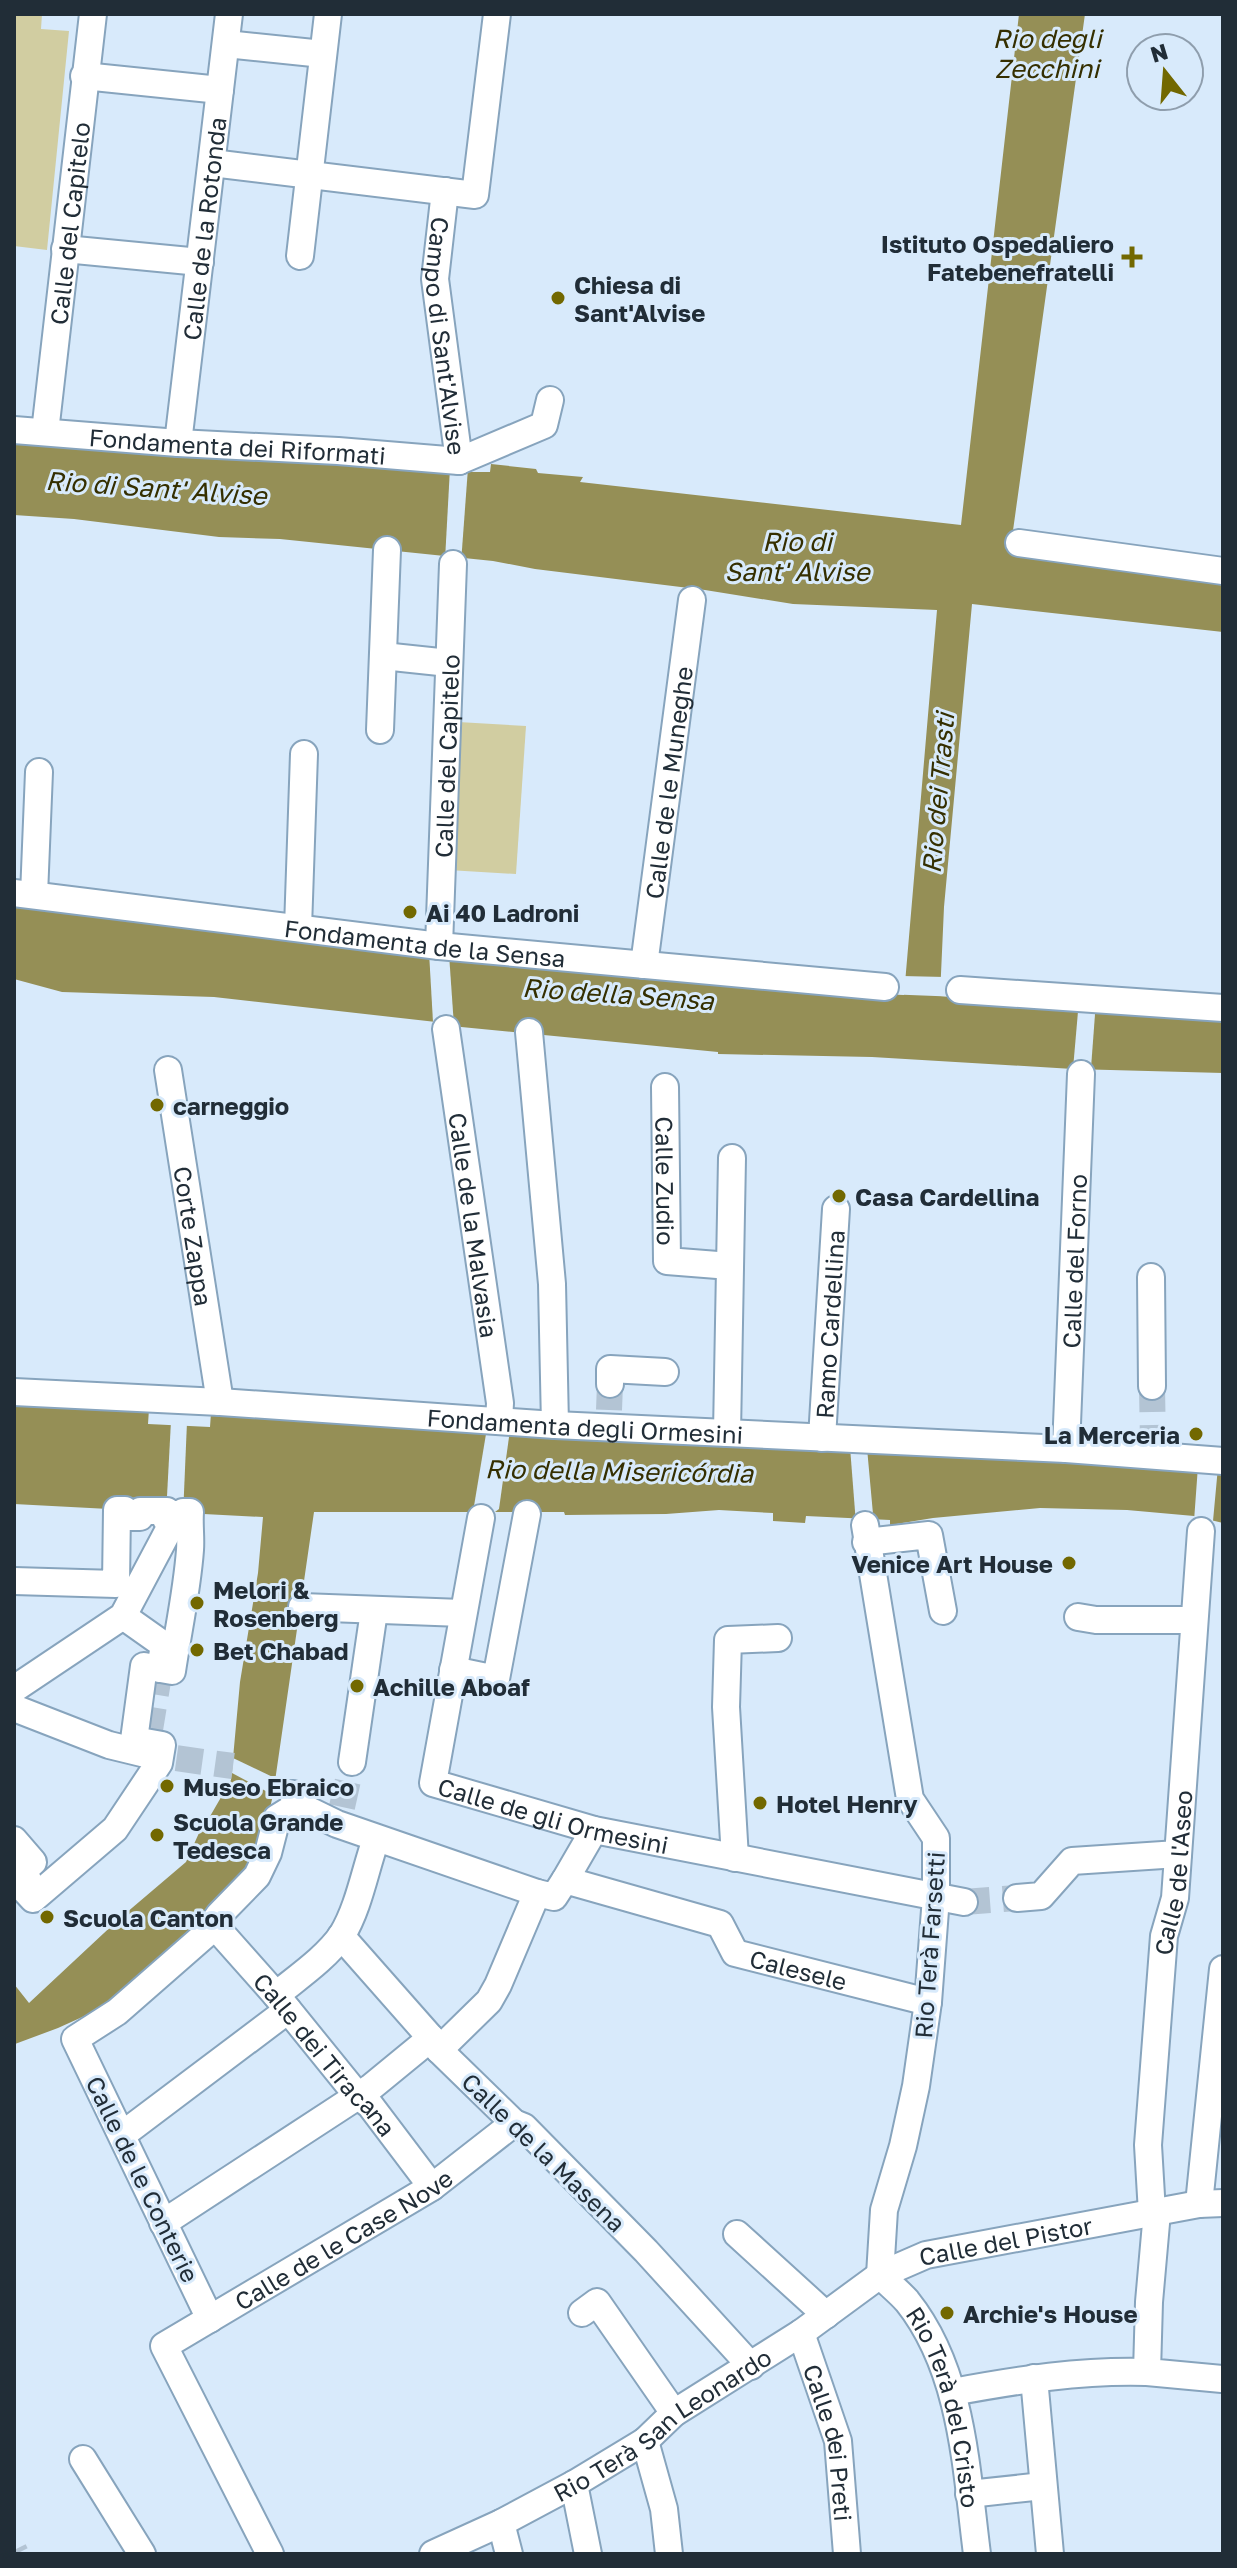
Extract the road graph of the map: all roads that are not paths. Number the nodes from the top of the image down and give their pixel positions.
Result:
1 (93, 14) edge
2 (229, 14) edge
3 (328, 14) edge
4 (497, 14) edge
5 (226, 44) junction
6 (323, 54) junction
7 (84, 76) junction
8 (220, 90) junction
9 (212, 163) junction
10 (310, 174) junction
11 (445, 191) junction
12 (65, 249) junction
13 (300, 256) dead end
14 (200, 262) junction
15 (550, 400) dead end
16 (14, 430) edge
17 (45, 432) junction
18 (178, 443) junction
19 (459, 461) junction
20 (1019, 543) dead end
21 (387, 550) dead end
22 (453, 564) dead end
23 (1223, 571) edge
24 (692, 600) dead end
25 (383, 656) junction
26 (449, 663) junction
27 (380, 730) dead end
28 (304, 754) dead end
29 (39, 772) dead end
30 (24, 894) edge
31 (298, 928) junction
32 (439, 946) junction
33 (644, 965) junction
34 (885, 987) dead end
35 (960, 990) dead end
36 (1223, 1008) edge
37 (446, 1029) dead end
38 (529, 1032) dead end
39 (168, 1070) dead end
40 (1081, 1074) dead end
41 (665, 1087) dead end
42 (732, 1158) dead end
43 (836, 1209) dead end
44 (730, 1266) junction
45 (1151, 1277) dead end
46 (665, 1372) dead end
47 (1152, 1386) tunnel mouth
48 (14, 1392) edge
49 (220, 1402) junction
50 (609, 1407) junction
51 (499, 1421) junction
52 (555, 1425) junction
53 (727, 1433) junction
54 (822, 1438) junction
55 (1066, 1449) junction
56 (1214, 1461) edge
57 (527, 1514) dead end
58 (481, 1518) dead end
59 (174, 1520) dead end
60 (1201, 1531) dead end
61 (14, 1581) edge
62 (302, 1607) dead end
63 (374, 1611) junction
64 (943, 1611) dead end
65 (462, 1613) junction
66 (123, 1616) junction
67 (1078, 1617) dead end
68 (1194, 1620) junction
69 (778, 1638) dead end
70 (160, 1669) junction
71 (453, 1670) junction
72 (14, 1689) edge
73 (14, 1708) edge
74 (146, 1754) dead end
75 (352, 1762) tunnel mouth
76 (594, 1830) junction
77 (376, 1839) junction
78 (14, 1840) edge
79 (1178, 1854) junction
80 (735, 1858) junction
81 (552, 1890) junction
82 (936, 1897) junction
83 (1017, 1898) tunnel mouth
84 (964, 1902) tunnel mouth
85 (213, 1924) junction
86 (341, 1936) junction
87 (1223, 1969) edge
88 (928, 2002) junction
89 (282, 2003) junction
90 (435, 2044) junction
91 (357, 2095) junction
92 (514, 2123) junction
93 (122, 2135) junction
94 (432, 2187) junction
95 (1211, 2204) edge
96 (1148, 2214) junction
97 (163, 2223) junction
98 (737, 2234) dead end
99 (880, 2275) junction
100 (582, 2313) dead end
101 (826, 2315) junction
102 (210, 2319) junction
103 (801, 2333) junction
104 (751, 2366) junction
105 (1147, 2372) junction
106 (1034, 2378) junction
107 (1222, 2379) edge
108 (953, 2392) junction
109 (674, 2413) junction
110 (645, 2441) junction
111 (83, 2459) dead end
112 (574, 2484) junction
113 (1043, 2486) junction
114 (969, 2494) junction
115 (501, 2523) junction
116 (142, 2554) edge
117 (270, 2554) edge
118 (433, 2554) edge
119 (509, 2554) edge
120 (588, 2554) edge
121 (669, 2554) edge
122 (847, 2554) edge
123 (977, 2554) edge
124 (1050, 2554) edge

1 - 7 street, Calle del Capitelo
2 - 5 street, Calle de la Rotonda
3 - 6 street
4 - 11 street
5 - 6 street
5 - 8 street, Calle de la Rotonda
6 - 10 street
7 - 8 street
7 - 12 street, Calle del Capitelo
8 - 9 street, Calle de la Rotonda
9 - 10 street
9 - 14 street, Calle de la Rotonda
10 - 11 street
10 - 13 street
11 - 19 street, Campo di Sant'Alvise
12 - 14 street
12 - 17 street, Calle del Capitelo
14 - 18 street, Calle de la Rotonda
15 - 19 street, Campo di Sant'Alvise
16 - 17 street, Fondamenta dei Riformati
17 - 18 street, Fondamenta dei Riformati
18 - 19 street, Fondamenta dei Riformati
20 - 23 street
21 - 25 street
22 - 26 street, Calle del Capitelo
24 - 33 street, Calle de le Muneghe
25 - 26 street
25 - 27 street
26 - 32 street, Calle del Capitelo
28 - 31 street
29 - 30 street
30 - 31 street, Fondamenta de la Sensa
31 - 32 street, Fondamenta de la Sensa
32 - 33 street, Fondamenta de la Sensa
33 - 34 street, Fondamenta de la Sensa
35 - 36 street
37 - 51 street, Calle de la Malvasia
38 - 52 street
39 - 49 street, Corte Zappa
40 - 55 street, Calle del Forno
41 - 44 street, Calle Zudio
42 - 44 street
43 - 54 street, Ramo Cardellina
44 - 53 street
45 - 47 street
46 - 50 street
48 - 49 street, Fondamenta degli Ormesini
49 - 51 street, Fondamenta degli Ormesini
50 - 52 street, Fondamenta degli Ormesini
50 - 53 street, Fondamenta degli Ormesini
51 - 52 street, Fondamenta degli Ormesini
53 - 54 street, Fondamenta degli Ormesini
54 - 55 street, Fondamenta degli Ormesini
55 - 56 street, Fondamenta degli Ormesini
57 - 71 street
58 - 65 street, Calle de gli Ormesini
59 - 66 street
60 - 68 street, Calle de l'Aseo
61 - 70 street
62 - 63 street
63 - 65 street
63 - 75 street
64 - 82 street, Rio Terà Farsetti
65 - 71 street, Calle de gli Ormesini
66 - 70 street
66 - 72 street
67 - 68 street
68 - 79 street, Calle de l'Aseo
69 - 80 street
70 - 78 street
71 - 76 street, Calle de gli Ormesini
73 - 74 street
76 - 80 street, Calle de gli Ormesini
76 - 81 street
77 - 81 street, Calesele
77 - 85 street, Calesele
77 - 86 street
79 - 83 street
79 - 96 street, Calle de l'Aseo
80 - 82 street, Calle de gli Ormesini
81 - 88 street, Calesele
81 - 90 street
82 - 84 street, Calle de gli Ormesini
82 - 88 street, Rio Terà Farsetti
85 - 89 street, Calle dei Tiracana
85 - 93 street, Calle de le Conterie
86 - 89 street
86 - 90 street, Calle de la Masena
87 - 95 street
88 - 99 street, Rio Terà Farsetti
89 - 91 street, Calle dei Tiracana
89 - 93 street
90 - 91 street
90 - 92 street, Calle de la Masena
91 - 94 street, Calle dei Tiracana
91 - 97 street
92 - 94 street, Calle de le Case Nove
92 - 104 street, Calle de la Masena
93 - 97 street, Calle de le Conterie
94 - 102 street, Calle de le Case Nove
95 - 96 street, Calle del Pistor
96 - 99 street, Calle del Pistor
96 - 105 street, Calle de l'Aseo
97 - 102 street, Calle de le Conterie
98 - 101 street
99 - 101 street, Rio Terà San Leonardo
99 - 108 street, Rio Terà del Cristo
100 - 109 street
101 - 103 street, Rio Terà San Leonardo
102 - 117 street, Calle de le Case Nove
103 - 104 street, Rio Terà San Leonardo
103 - 122 street, Calle dei Preti
104 - 109 street, Rio Terà San Leonardo
105 - 106 street
105 - 107 street
106 - 108 street
106 - 113 street
108 - 114 street, Rio Terà del Cristo
109 - 110 street, Rio Terà San Leonardo
110 - 112 street, Rio Terà San Leonardo
110 - 121 street
111 - 116 street
112 - 115 street, Rio Terà San Leonardo
112 - 120 street
113 - 114 street
113 - 124 street
114 - 123 street, Rio Terà del Cristo
115 - 118 street, Rio Terà San Leonardo
115 - 119 street

